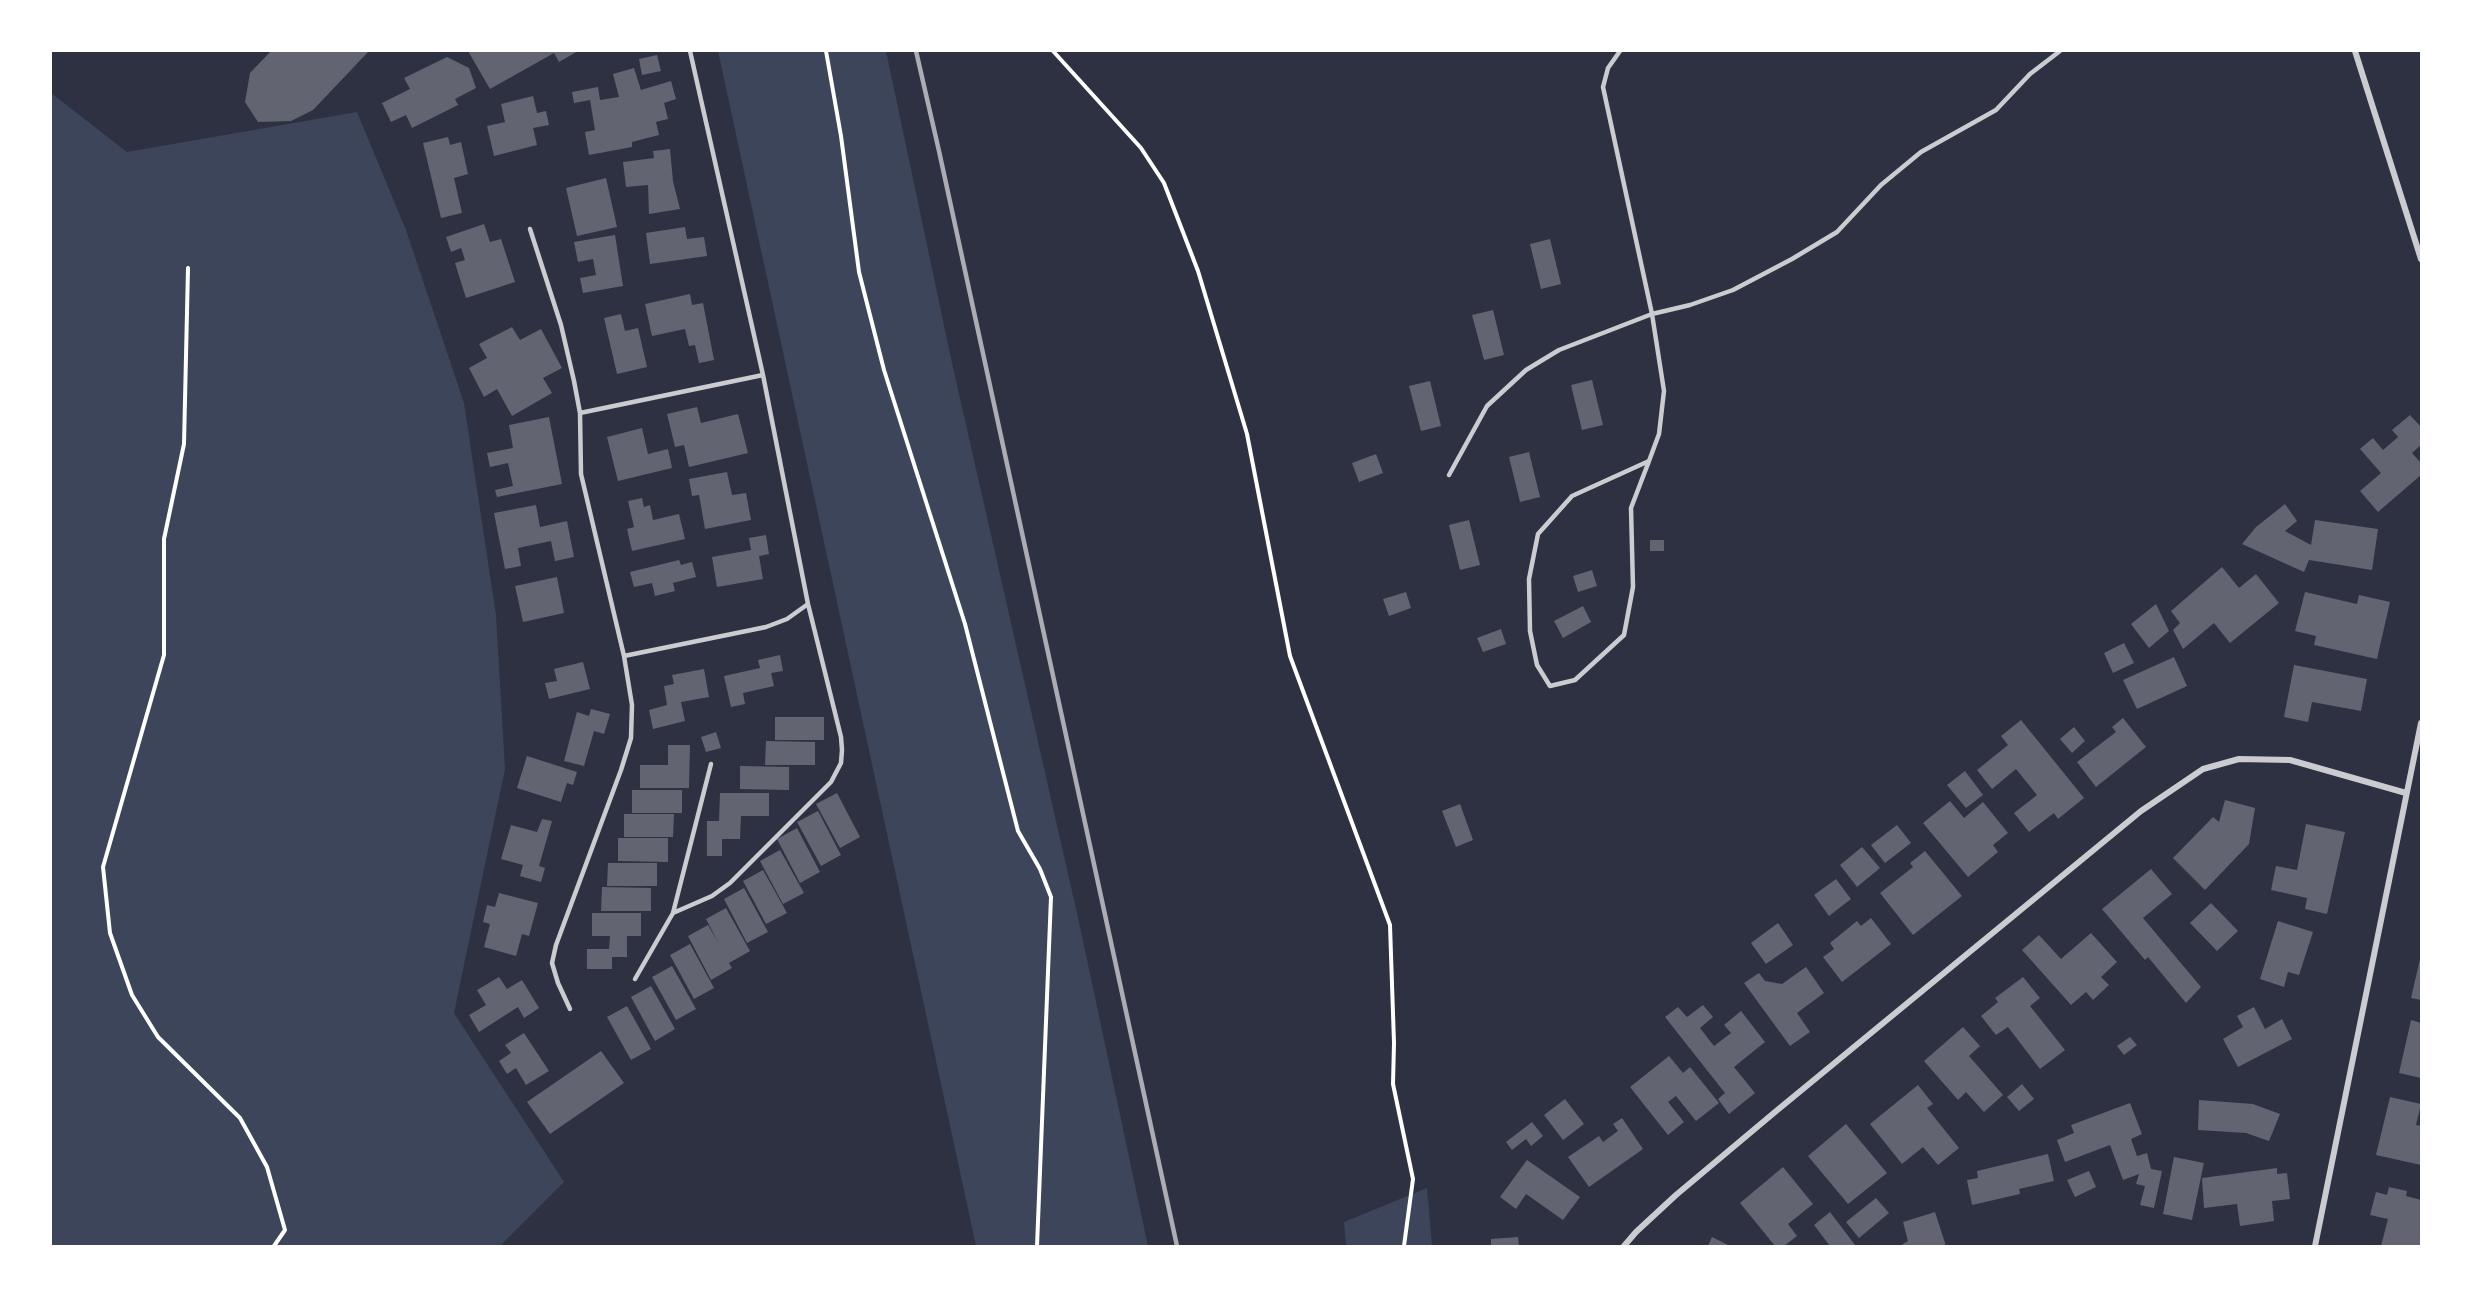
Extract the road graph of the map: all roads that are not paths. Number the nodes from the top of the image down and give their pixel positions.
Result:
1 (690, 51) edge
2 (1620, 51) edge
3 (2050, 51) edge
4 (2060, 51) edge
5 (2355, 51) edge
6 (2049, 60) junction
7 (531, 230) dead end
8 (2421, 259) edge
9 (1652, 314) junction
10 (763, 375) junction
11 (580, 412) junction
12 (1649, 461) junction
13 (1449, 475) dead end
14 (808, 604) junction
15 (624, 656) junction
16 (2421, 723) edge
17 (711, 764) dead end
18 (2406, 793) junction
19 (673, 913) junction
20 (635, 979) dead end
21 (570, 1010) dead end
22 (1624, 1246) edge
23 (2315, 1246) edge

1 - 10 lane
2 - 9 lane
3 - 6 lane
4 - 6 lane
5 - 8 street
6 - 9 lane
7 - 11 lane
9 - 12 lane
9 - 13 lane
10 - 11 lane
10 - 14 lane
11 - 15 lane
12 - 12 lane
14 - 15 lane
14 - 19 lane
15 - 21 lane
16 - 18 street
17 - 19 lane
18 - 22 street
18 - 23 street
19 - 20 lane

